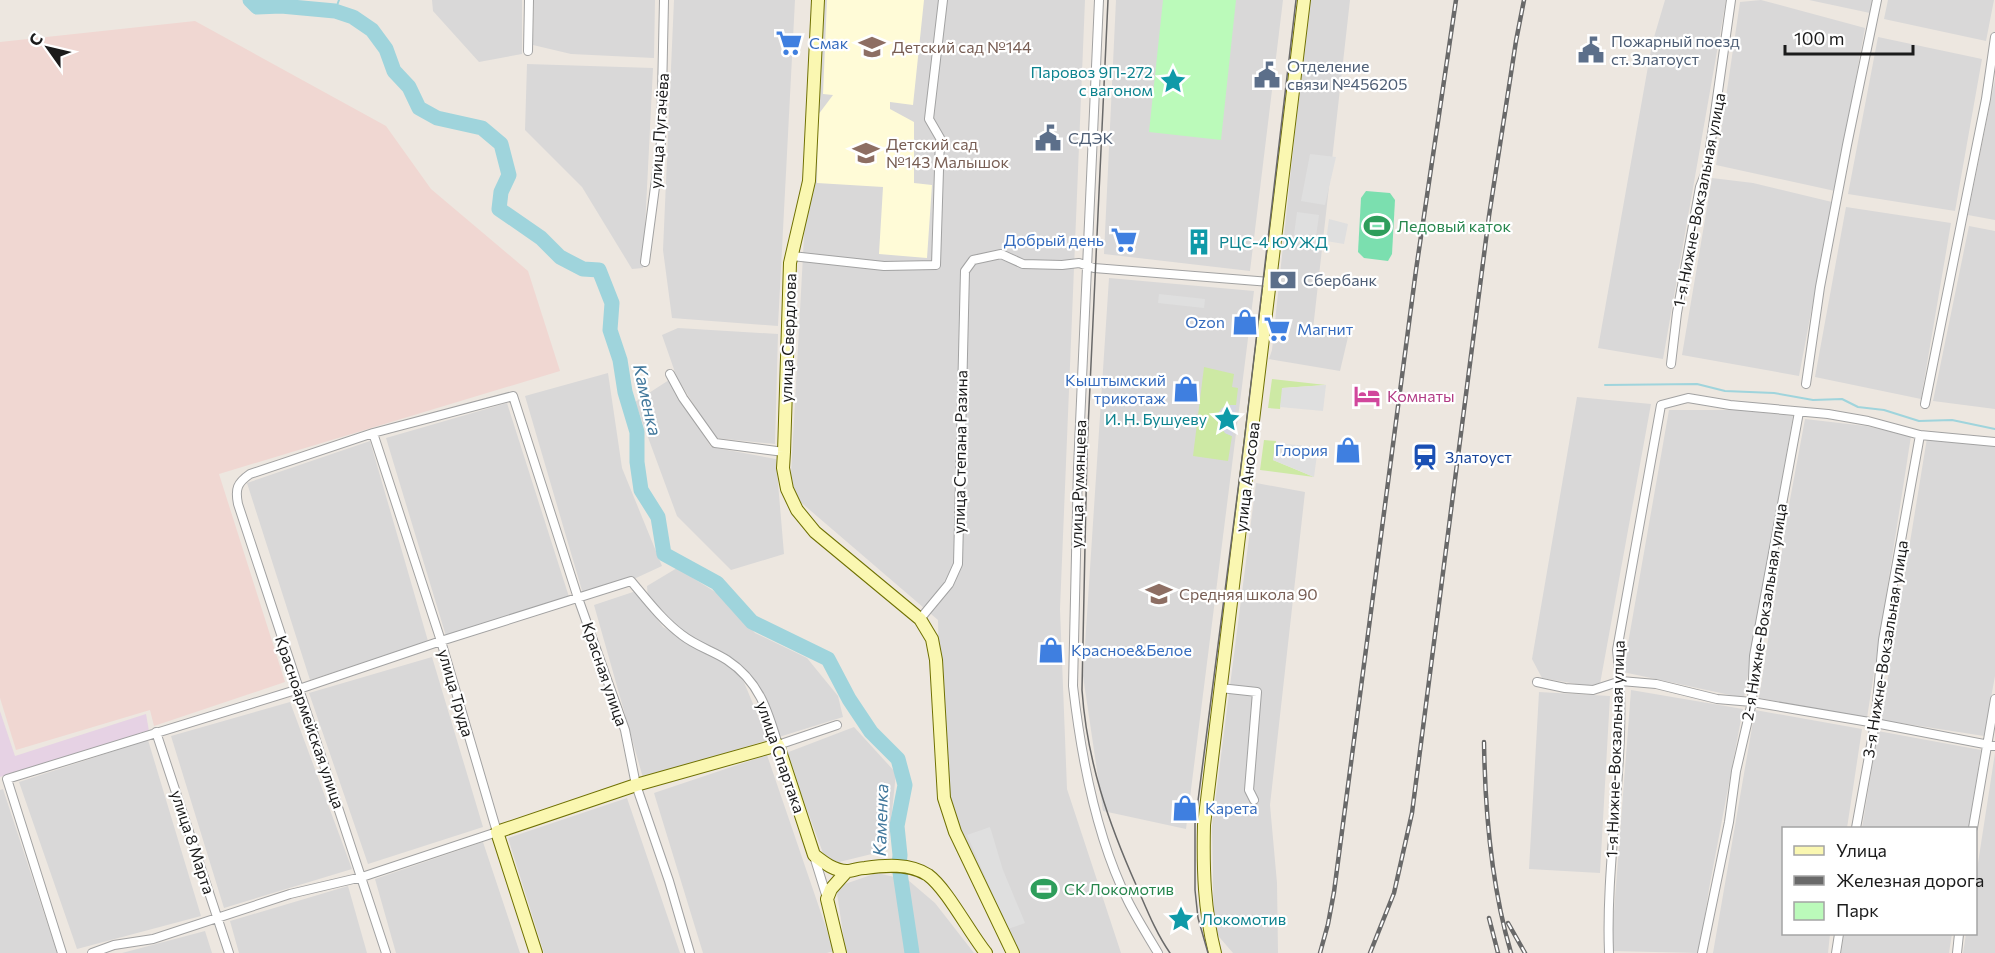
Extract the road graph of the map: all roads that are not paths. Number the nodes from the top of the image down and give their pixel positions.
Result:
1 (529, 0) edge
2 (664, 0) edge
3 (818, 0) edge
4 (943, 0) edge
5 (1099, 0) edge
6 (1304, 0) edge
7 (1731, 0) edge
8 (1877, 0) edge
9 (1995, 37) edge
10 (528, 51) dead end
11 (792, 256) junction
12 (645, 262) dead end
13 (1087, 266) junction
14 (1270, 282) junction
15 (1671, 364) dead end
16 (670, 374) dead end
17 (1806, 384) dead end
18 (1925, 404) dead end
19 (1799, 412) junction
20 (373, 434) junction
21 (1920, 435) junction
22 (1995, 442) edge
23 (784, 452) junction
24 (578, 598) junction
25 (920, 619) junction
26 (441, 640) junction
27 (1621, 681) junction
28 (1537, 682) dead end
29 (1220, 688) junction
30 (299, 689) junction
31 (1995, 699) edge
32 (1752, 702) junction
33 (1875, 723) junction
34 (837, 725) dead end
35 (156, 732) junction
36 (778, 745) junction
37 (1992, 746) edge
38 (636, 785) junction
39 (1254, 800) dead end
40 (1856, 827) edge
41 (1973, 827) edge
42 (497, 831) junction
43 (814, 855) junction
44 (847, 871) junction
45 (363, 877) junction
46 (827, 899) junction
47 (218, 916) junction
48 (1839, 935) edge
49 (1959, 935) edge
50 (62, 953) edge
51 (92, 953) edge
52 (229, 953) edge
53 (386, 953) edge
54 (537, 953) edge
55 (690, 953) edge
56 (840, 953) edge
57 (986, 953) edge
58 (1013, 953) edge
59 (1158, 953) edge
60 (1215, 953) edge
61 (1609, 953) edge
62 (1702, 953) edge
63 (1836, 953) edge
64 (1958, 953) edge

1 - 10 street
2 - 12 street, улица Пугачёва
3 - 11 street, улица Свердлова
4 - 11 street
5 - 13 street, улица Румянцева
6 - 14 street, улица Аносова
7 - 15 street, 1-я Нижне-Вокзальная улица
8 - 17 street
9 - 18 street
11 - 23 street, улица Свердлова
13 - 14 street
13 - 25 street, улица Степана Разина
13 - 59 street, улица Румянцева
14 - 29 street, улица Аносова
16 - 23 street
19 - 21 street
19 - 27 street, 1-я Нижне-Вокзальная улица
19 - 32 street, 2-я Нижне-Вокзальная улица
20 - 24 street, Красная улица
20 - 26 street, улица Труда
20 - 30 street, Красноармейская улица
21 - 22 street
21 - 33 street, 3-я Нижне-Вокзальная улица
23 - 25 street, улица Свердлова
24 - 26 street
24 - 36 street, улица Спартака
24 - 38 street, Красная улица
25 - 58 street
26 - 30 street
26 - 42 street, улица Труда
27 - 28 street
27 - 32 street
27 - 61 street, 1-я Нижне-Вокзальная улица
29 - 39 street
29 - 60 street, улица Аносова
30 - 35 street
30 - 45 street, Красноармейская улица
31 - 37 street
32 - 33 street
32 - 62 street, 2-я Нижне-Вокзальная улица
33 - 37 street
33 - 40 street, 3-я Нижне-Вокзальная улица
34 - 36 street
35 - 47 street, улица 8 Марта
35 - 50 street
36 - 38 street
36 - 43 street, улица Спартака
37 - 41 street
38 - 42 street
38 - 55 street, Красная улица
42 - 45 street
42 - 54 street, улица Труда
43 - 44 street
43 - 46 street, улица Спартака
44 - 46 street
44 - 57 street
45 - 47 street
45 - 53 street, Красноармейская улица
46 - 56 street, улица Спартака
47 - 51 street
47 - 52 street, улица 8 Марта
48 - 63 street
49 - 64 street

